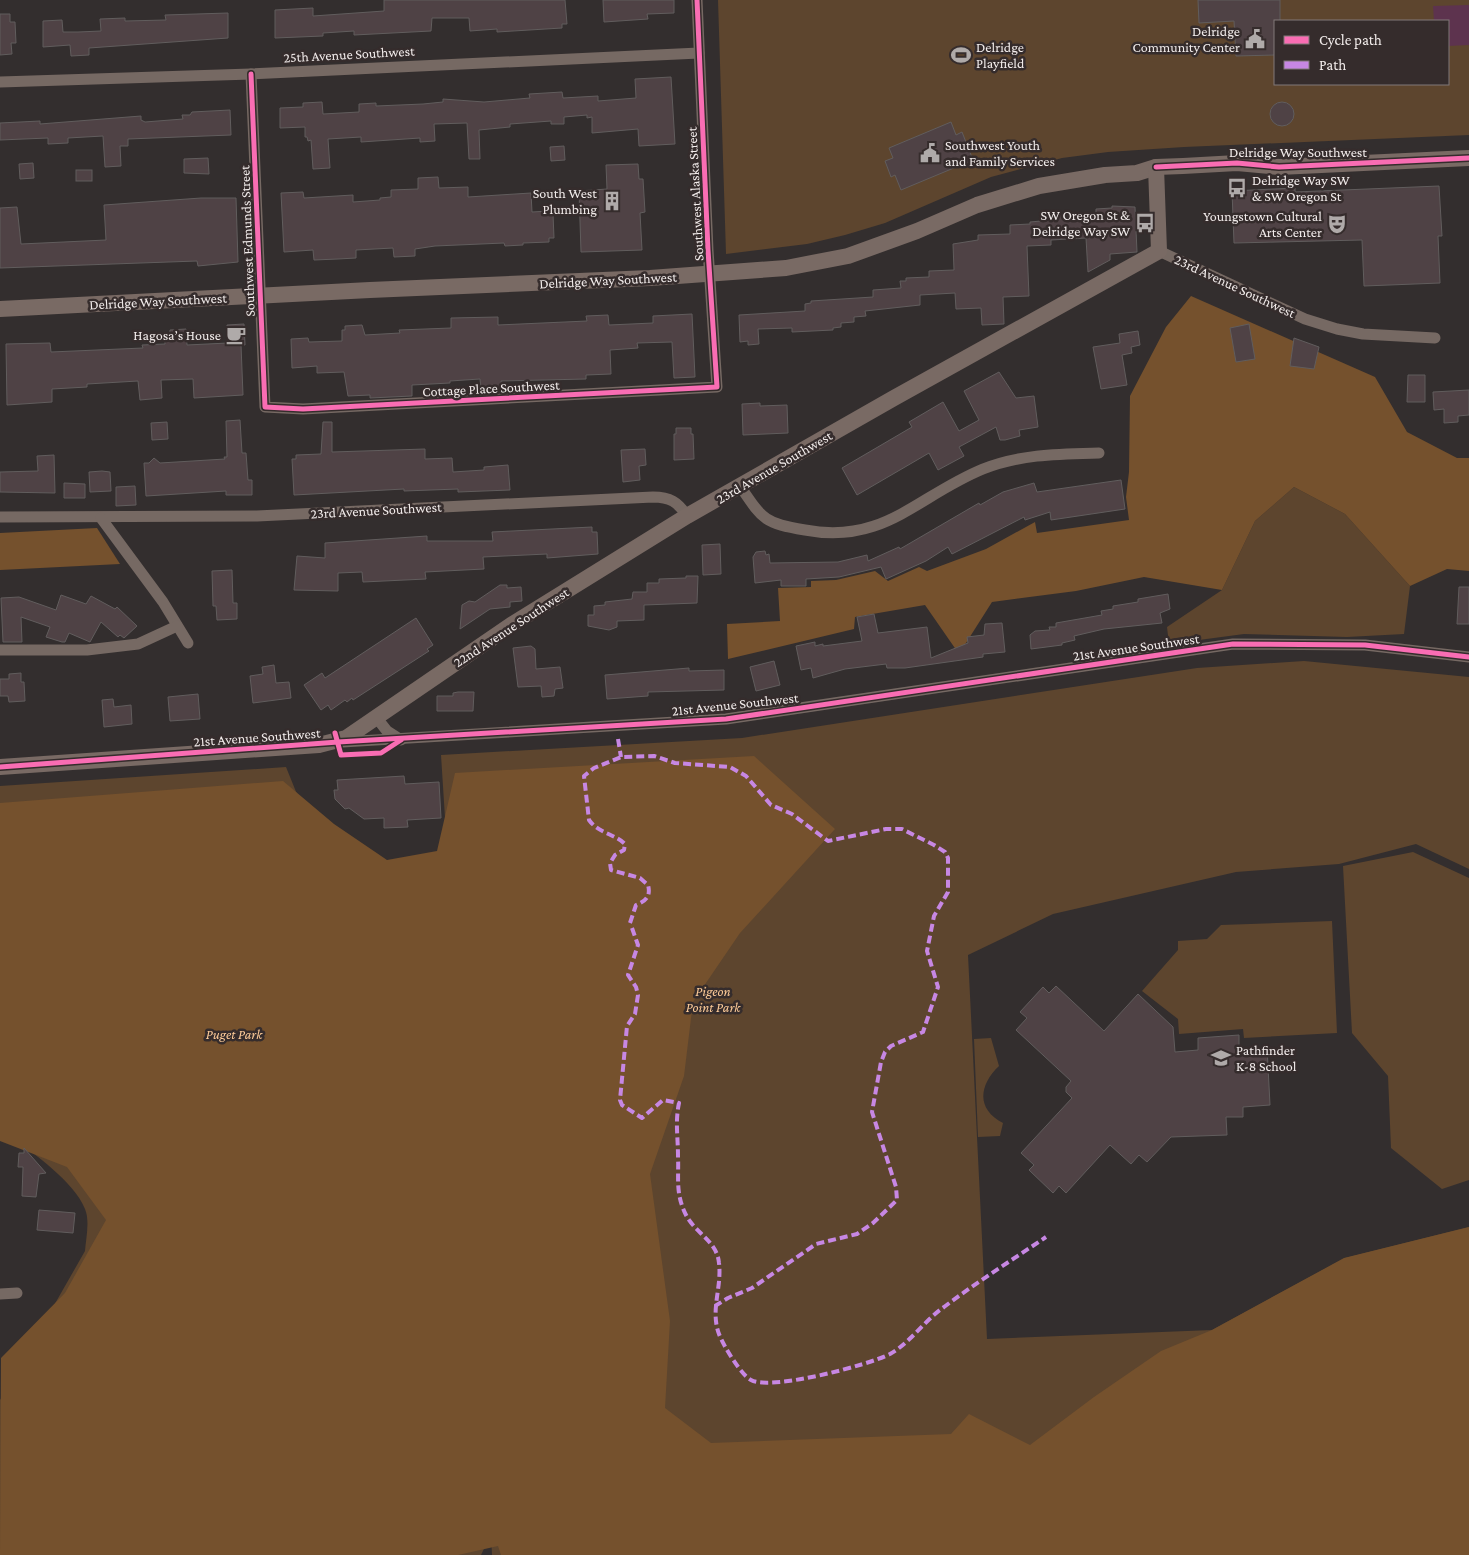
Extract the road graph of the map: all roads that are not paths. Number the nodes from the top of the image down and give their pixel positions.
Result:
1 (697, 0) edge
2 (699, 52) junction
3 (251, 74) junction
4 (0, 82) edge
5 (1469, 158) edge
6 (1156, 167) junction
7 (1159, 251) junction
8 (711, 275) junction
9 (260, 296) junction
10 (0, 309) edge
11 (1435, 338) dead end
12 (718, 387) joint
13 (265, 407) joint
14 (1099, 453) dead end
15 (740, 486) junction
16 (687, 516) junction
17 (0, 517) edge
18 (101, 518) junction
19 (177, 626) junction
20 (188, 643) dead end
21 (0, 650) edge
22 (1469, 657) edge
23 (376, 717) junction
24 (401, 740) junction
25 (338, 742) junction
26 (0, 767) edge
27 (17, 1293) dead end
28 (0, 1294) edge

1 - 2 street, Southwest Alaska Street
2 - 3 street, 25th Avenue Southwest
2 - 8 street, Southwest Alaska Street
3 - 4 street, 25th Avenue Southwest
3 - 9 street, Southwest Edmunds Street
5 - 6 main road, Delridge Way Southwest
6 - 7 main road
6 - 8 main road, Delridge Way Southwest
7 - 11 street, 23rd Avenue Southwest
7 - 15 main road, 23rd Avenue Southwest
8 - 9 main road, Delridge Way Southwest
8 - 12 street, Southwest Alaska Street
9 - 10 main road, Delridge Way Southwest
9 - 13 street, Southwest Edmunds Street
12 - 13 street, Cottage Place Southwest
14 - 15 street
15 - 16 main road, 23rd Avenue Southwest
16 - 18 street, 23rd Avenue Southwest
16 - 23 main road, 22nd Avenue Southwest
17 - 18 street, 23rd Avenue Southwest
18 - 19 street
19 - 20 street
19 - 21 street
22 - 24 street, 21st Avenue Southwest
23 - 24 street
23 - 25 main road, 22nd Avenue Southwest
24 - 25 street, 21st Avenue Southwest
25 - 26 main road, 21st Avenue Southwest
27 - 28 street

